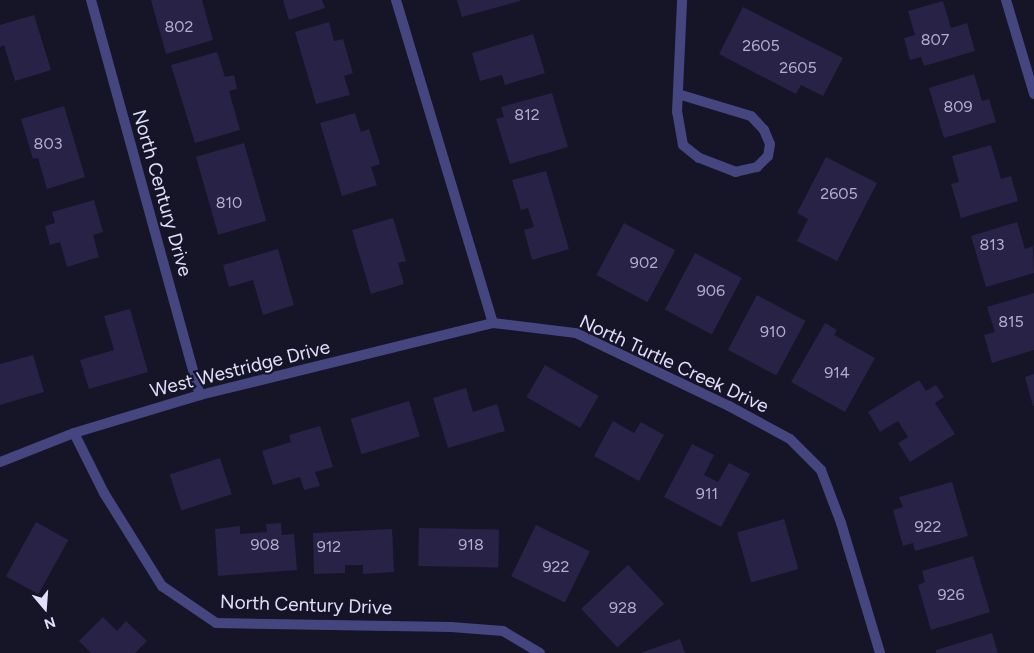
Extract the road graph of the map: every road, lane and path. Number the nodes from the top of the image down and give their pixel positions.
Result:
1 (90, 0) edge
2 (396, 0) edge
3 (682, 0) edge
4 (1006, 0) edge
5 (678, 94) junction
6 (1034, 94) edge
7 (493, 323) junction
8 (200, 394) junction
9 (74, 433) junction
10 (0, 462) edge
11 (540, 653) edge
12 (880, 653) edge

1 - 8 street, North Century Drive
2 - 7 street
3 - 5 street
4 - 6 street
5 - 5 street
7 - 8 street, West Westridge Drive
7 - 12 street, North Turtle Creek Drive
8 - 9 street, West Westridge Drive
9 - 10 street, West Westridge Drive
9 - 11 street, North Century Drive

